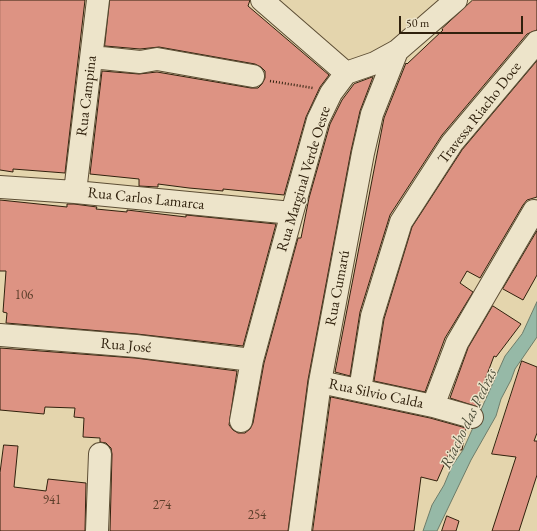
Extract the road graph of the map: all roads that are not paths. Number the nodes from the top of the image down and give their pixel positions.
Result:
1 (98, 0) edge
2 (262, 0) edge
3 (456, 0) edge
4 (537, 42) edge
5 (397, 51) junction
6 (92, 57) junction
7 (346, 73) junction
8 (253, 76) road end
9 (0, 187) edge
10 (75, 192) junction
11 (534, 211) dead end
12 (292, 214) junction
13 (0, 335) edge
14 (252, 360) junction
15 (320, 382) junction
16 (360, 390) junction
17 (433, 406) junction
18 (472, 417) dead end
19 (241, 421) dead end
20 (100, 454) dead end
21 (97, 531) edge
22 (300, 531) edge

1 - 6 street, Rua Campina
2 - 7 street
3 - 5 street
4 - 16 street, Travessa Riacho Doce
5 - 7 street
5 - 15 street, Rua Cumarú
6 - 8 street
6 - 10 street, Rua Campina
7 - 12 street, Rua Marginal Verde Oeste
9 - 10 street, Rua Carlos Lamarca
10 - 12 street, Rua Carlos Lamarca
11 - 17 street
12 - 14 street, Rua Marginal Verde Oeste
13 - 14 street, Rua José
14 - 19 street, Rua Marginal Verde Oeste
15 - 16 street, Rua Silvio Calda
15 - 22 street, Rua Cumarú
16 - 17 street, Rua Silvio Calda
17 - 18 street, Rua Silvio Calda
20 - 21 street

